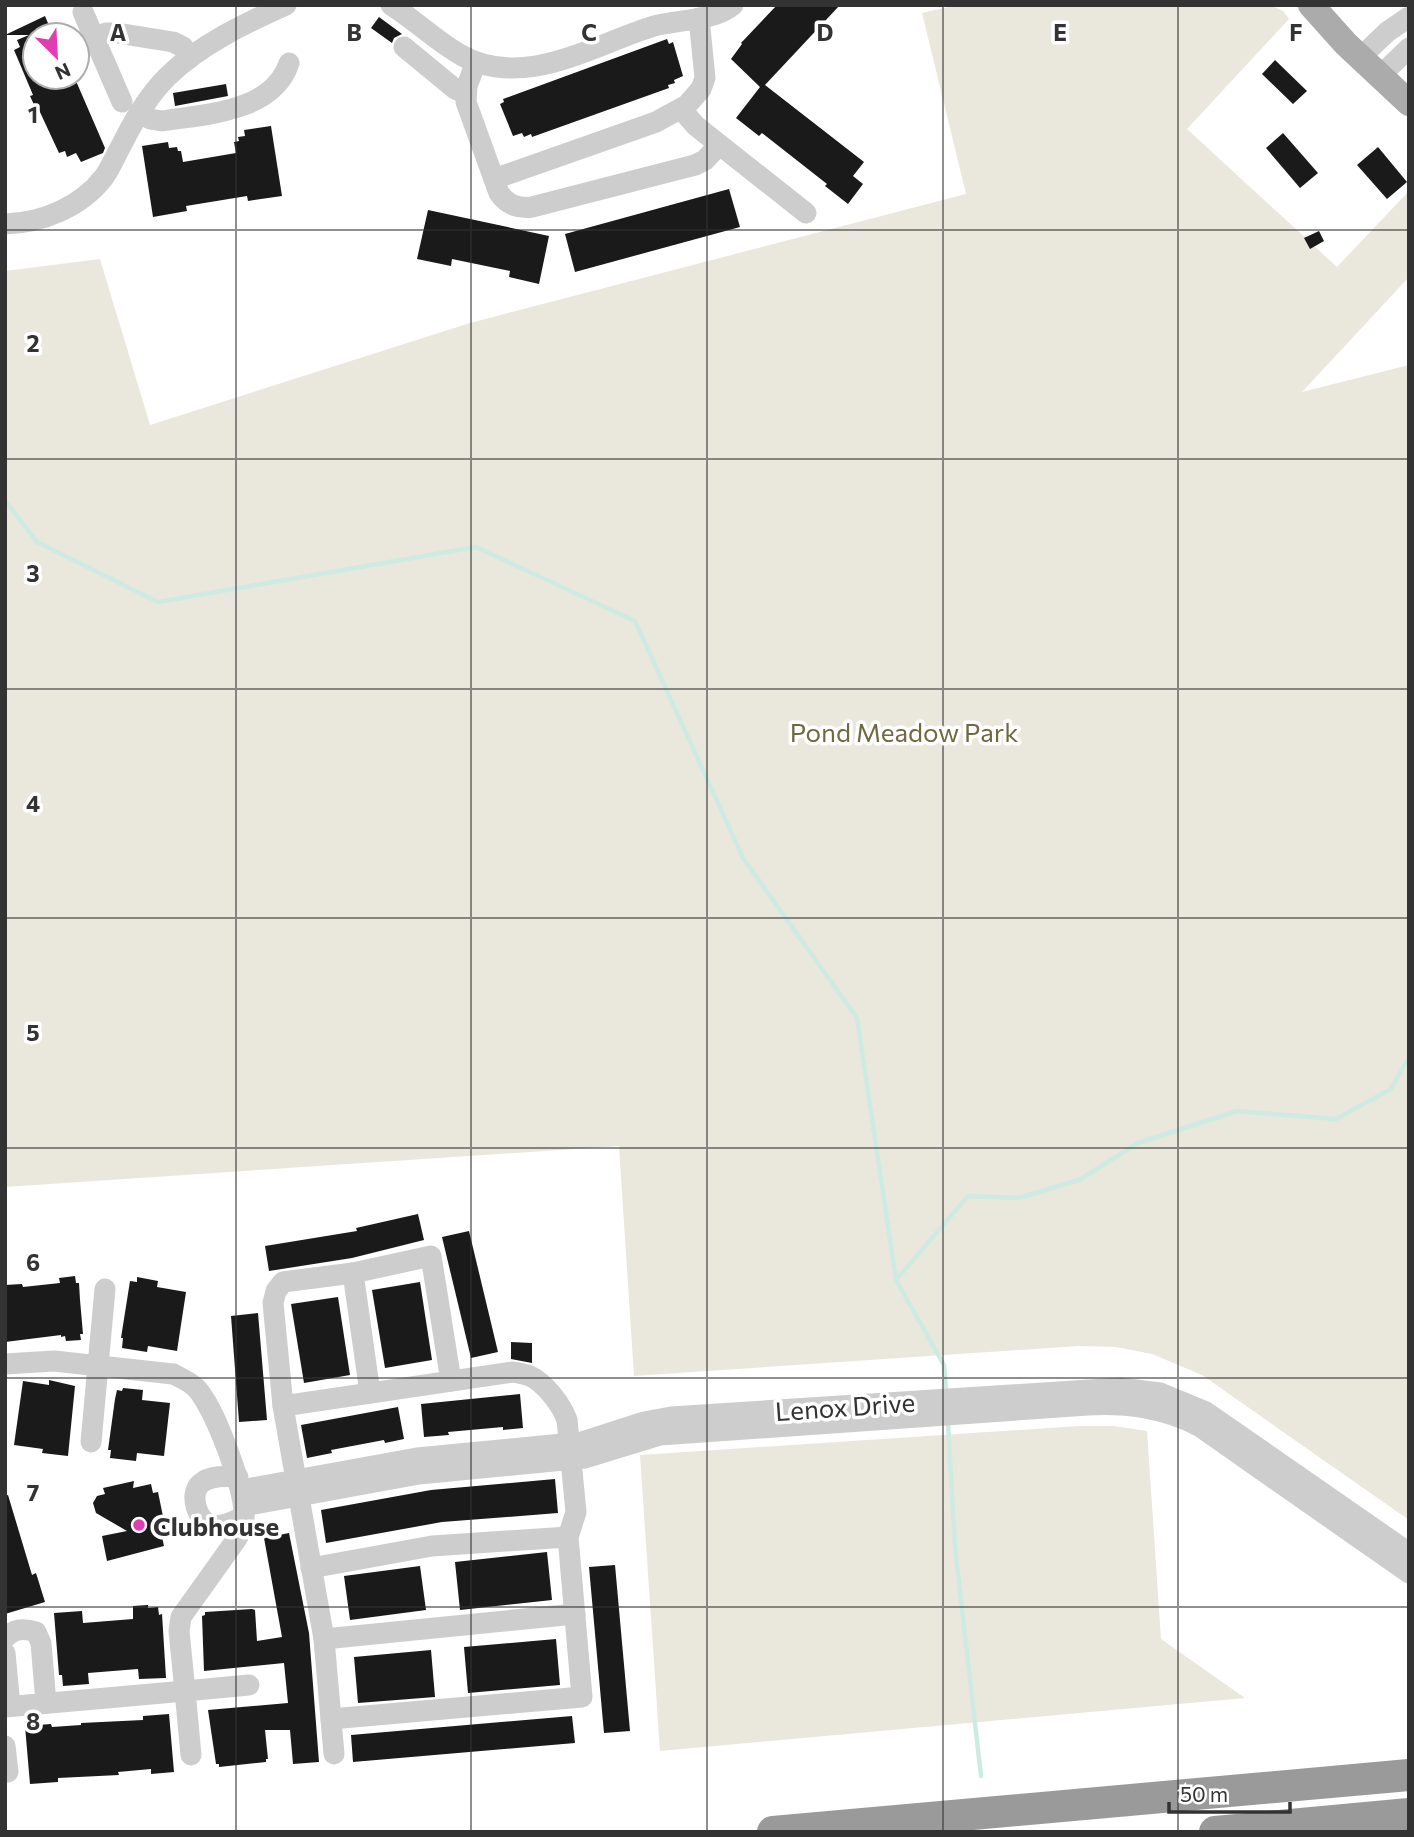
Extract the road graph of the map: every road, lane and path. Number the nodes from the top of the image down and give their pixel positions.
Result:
1 (391, 5) edge
2 (733, 5) edge
3 (1311, 5) edge
4 (280, 7) edge
5 (83, 12) dead end
6 (1409, 17) edge
7 (699, 18) junction
8 (94, 38) junction
9 (404, 47) dead end
10 (1409, 48) edge
11 (190, 58) junction
12 (476, 62) junction
13 (289, 63) dead end
14 (1370, 67) junction
15 (466, 94) junction
16 (1409, 103) edge
17 (131, 107) junction
18 (681, 108) junction
19 (719, 145) junction
20 (494, 180) junction
21 (806, 213) dead end
22 (5, 224) edge
23 (353, 1273) junction
24 (105, 1289) dead end
25 (5, 1364) edge
26 (98, 1366) junction
27 (451, 1381) junction
28 (370, 1393) junction
29 (283, 1406) junction
30 (90, 1442) dead end
31 (1238, 1442) junction
32 (570, 1452) junction
33 (297, 1488) junction
34 (242, 1497) junction
35 (568, 1537) junction
36 (1409, 1553) edge
37 (311, 1568) junction
38 (1409, 1573) edge
39 (575, 1614) junction
40 (5, 1638) edge
41 (324, 1639) junction
42 (5, 1653) edge
43 (249, 1685) dead end
44 (185, 1691) junction
45 (46, 1703) junction
46 (8, 1707) edge
47 (331, 1719) junction
48 (5, 1746) edge
49 (334, 1754) dead end
50 (191, 1755) dead end
51 (8, 1772) dead end
52 (1409, 1775) edge
53 (1409, 1814) edge
54 (773, 1832) edge
55 (1215, 1832) edge

1 - 12 street
2 - 7 street
3 - 14 main road
4 - 11 street
5 - 8 street
6 - 14 street
7 - 12 street
7 - 18 street
8 - 11 street
8 - 17 street
9 - 15 street
10 - 14 street
11 - 17 street
12 - 15 street
13 - 17 street
14 - 16 main road
15 - 20 street
17 - 22 street
18 - 19 street
18 - 20 street
19 - 20 street
19 - 21 street
23 - 27 street
23 - 28 street
23 - 29 street
24 - 26 street
25 - 26 street
26 - 30 street
26 - 34 street
27 - 28 street
27 - 32 street
28 - 29 street
29 - 33 street
31 - 32 street, Lenox Drive
31 - 36 street, Lenox Drive
31 - 38 street, Lenox Drive
32 - 33 street, Lenox Drive
32 - 35 street
33 - 34 street, Lenox Drive
33 - 37 street
34 - 44 street
35 - 37 street
35 - 39 street
37 - 41 street
39 - 41 street
39 - 47 street
40 - 45 street
41 - 47 street
42 - 46 street
43 - 44 street
44 - 45 street
44 - 50 street
45 - 46 street
47 - 49 street
48 - 51 street
52 - 54 highway
53 - 55 highway

